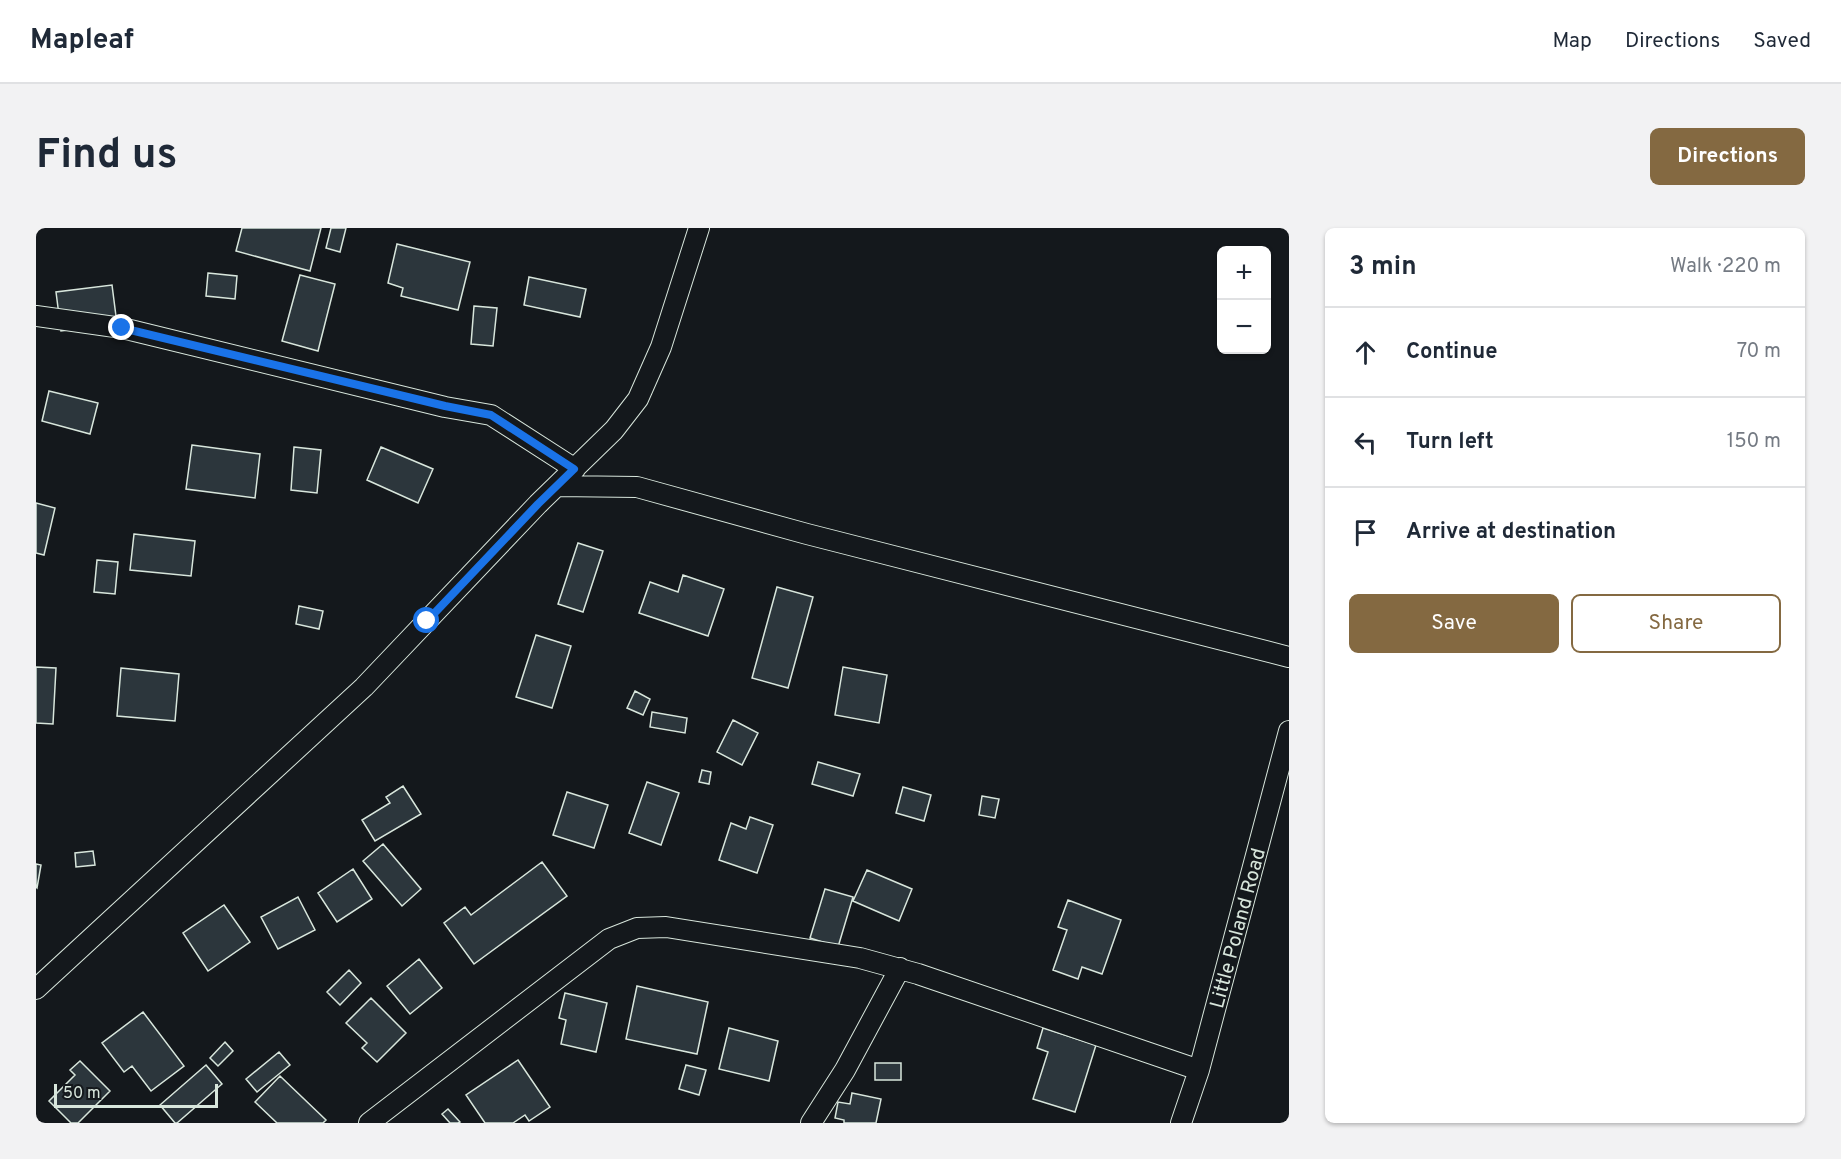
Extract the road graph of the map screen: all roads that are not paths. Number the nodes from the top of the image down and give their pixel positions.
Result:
1 (699, 228) edge
2 (36, 316) edge
3 (574, 469) junction
4 (557, 486) junction
5 (1289, 657) edge
6 (1289, 731) edge
7 (900, 968) junction
8 (36, 989) edge
9 (1199, 1071) junction
10 (369, 1123) edge
11 (811, 1123) edge
12 (1181, 1123) edge

1 - 3 street
2 - 3 street
3 - 4 street
4 - 5 street
4 - 8 street
6 - 9 street, Little Poland Road
7 - 9 street
7 - 10 street
7 - 11 street
9 - 12 street, Little Poland Road

